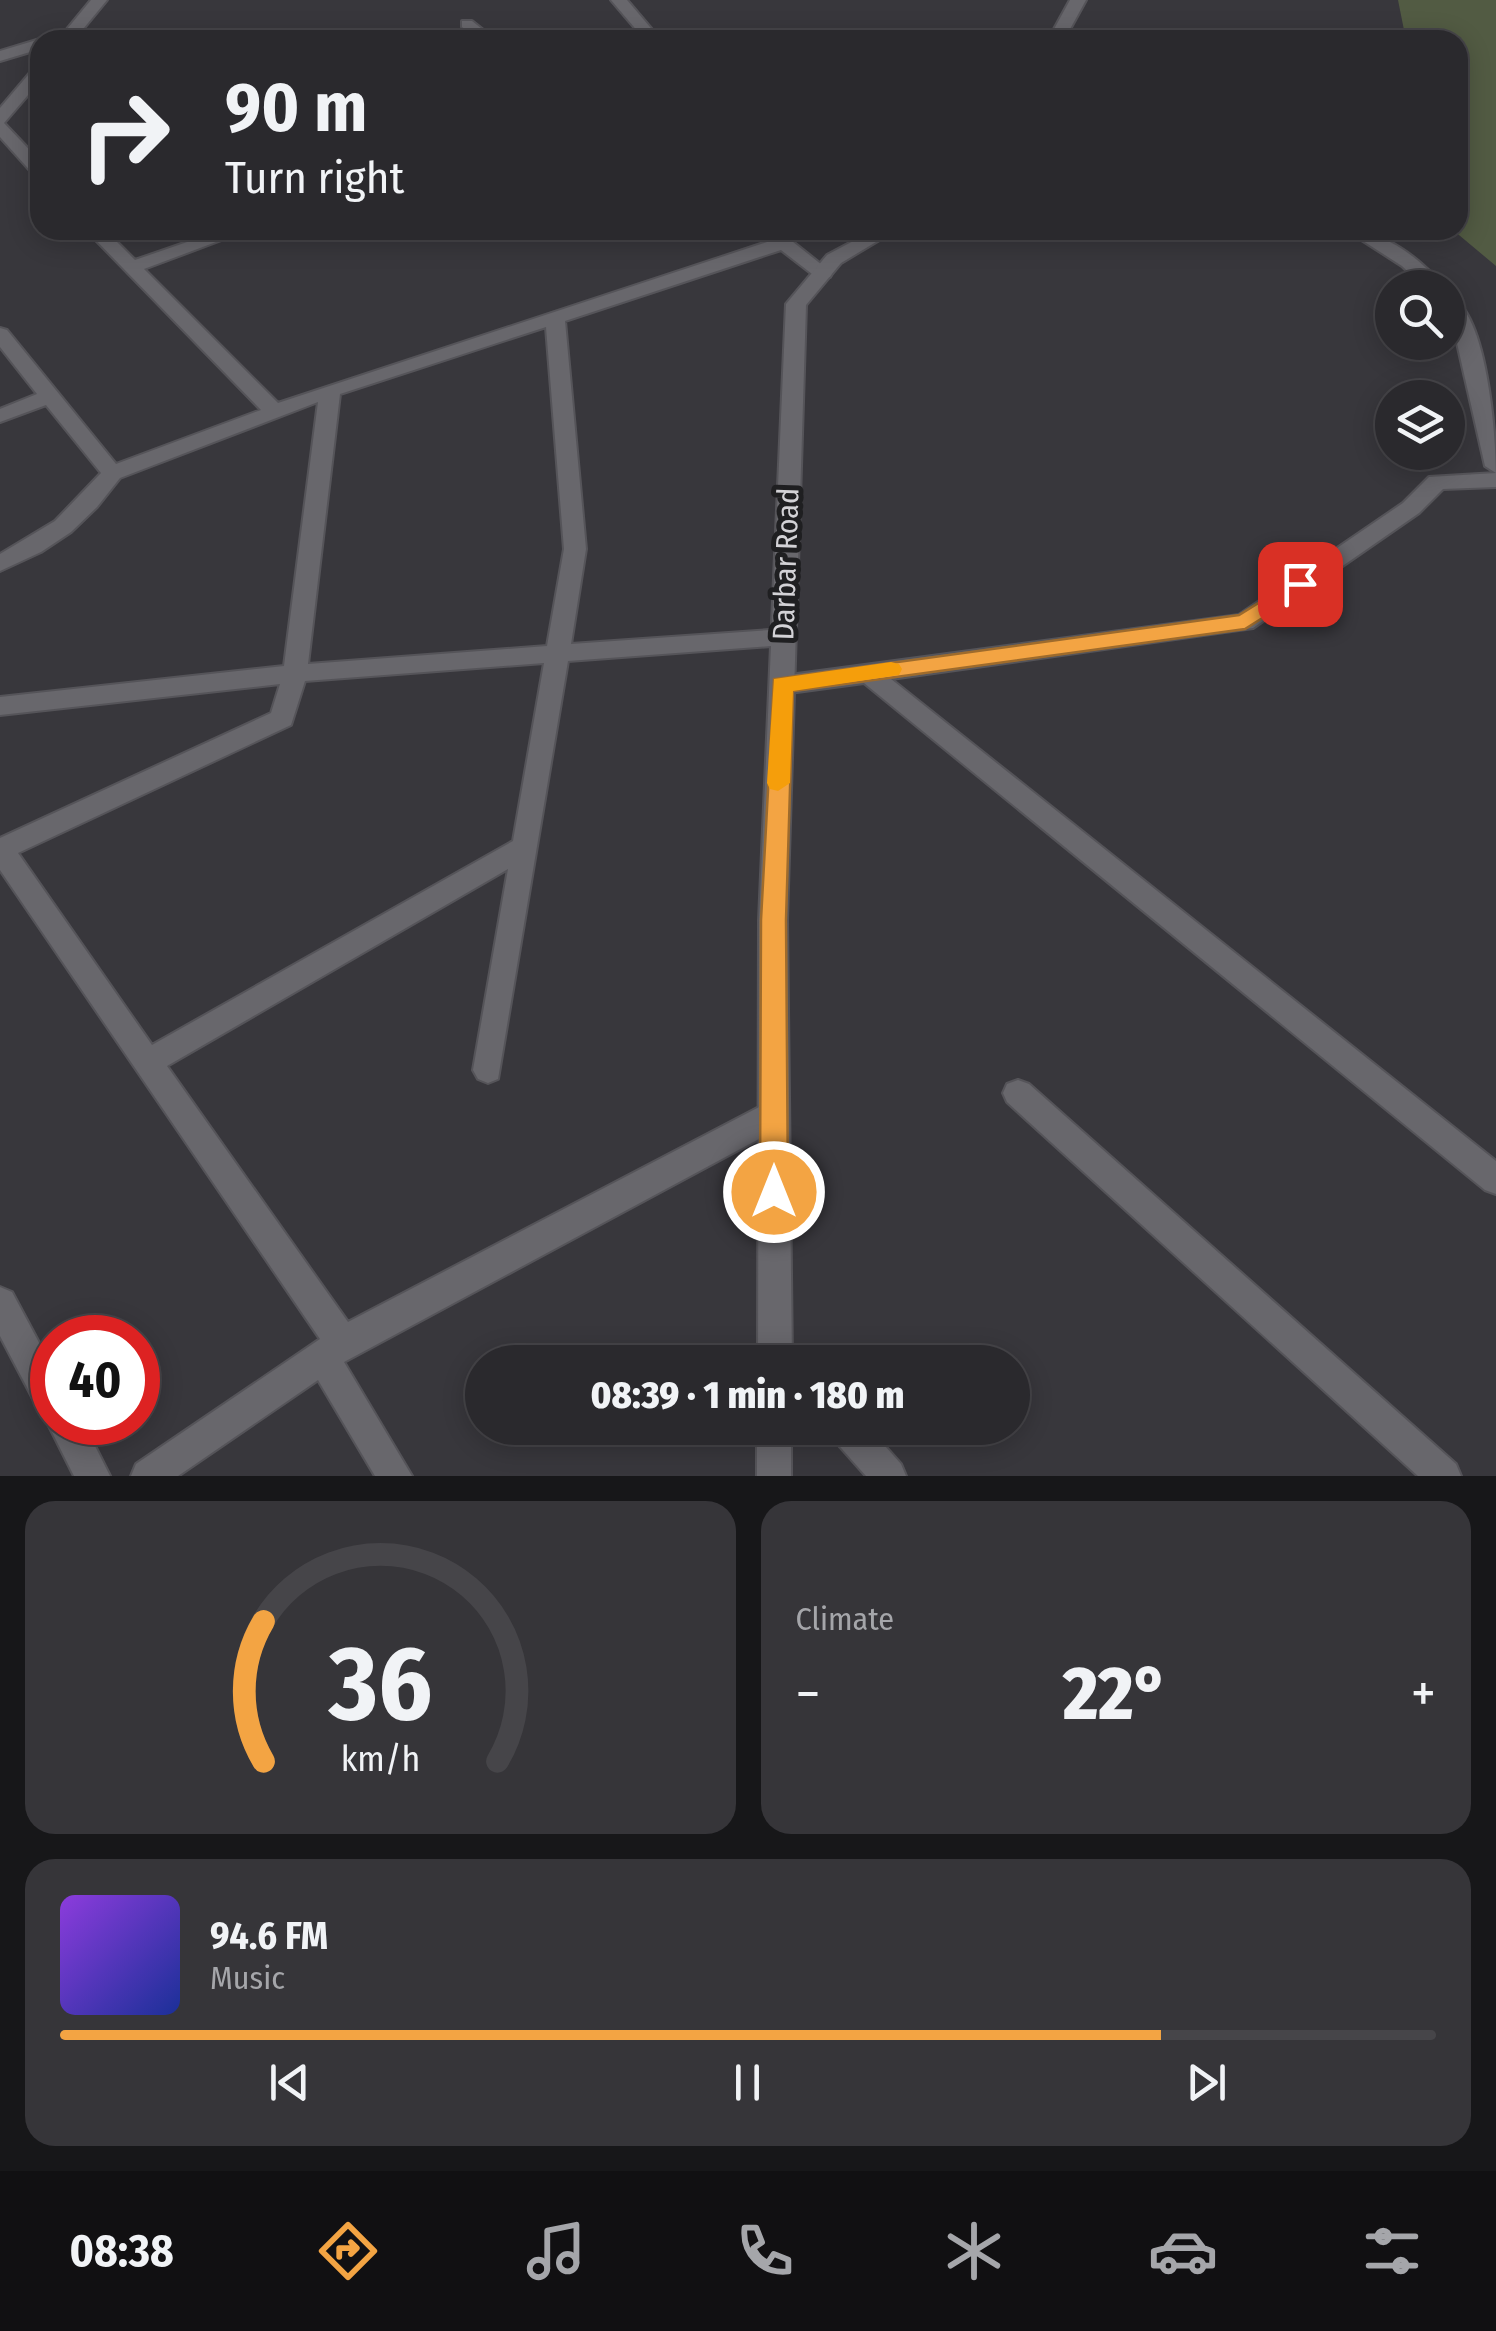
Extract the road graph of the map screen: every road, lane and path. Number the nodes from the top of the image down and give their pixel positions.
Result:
1 (99, 0) edge
2 (619, 0) edge
3 (1078, 0) edge
4 (466, 24) dead end
5 (71, 30) edge
6 (474, 30) edge
7 (644, 30) edge
8 (1062, 30) edge
9 (30, 47) edge
10 (0, 56) edge
11 (30, 83) edge
12 (0, 119) edge
13 (0, 128) edge
14 (30, 160) edge
15 (104, 240) edge
16 (210, 240) edge
17 (765, 240) edge
18 (781, 240) edge
19 (869, 240) edge
20 (1371, 240) edge
21 (130, 268) junction
22 (1417, 270) edge
23 (823, 273) junction
24 (554, 318) junction
25 (0, 334) edge
26 (1465, 334) edge
27 (330, 392) junction
28 (50, 396) junction
29 (275, 412) junction
30 (0, 416) edge
31 (1496, 466) edge
32 (112, 473) junction
33 (1496, 480) edge
34 (0, 563) edge
35 (784, 637) junction
36 (556, 654) junction
37 (868, 673) junction
38 (295, 674) junction
39 (782, 685) junction
40 (0, 706) edge
41 (526, 846) junction
42 (0, 850) edge
43 (148, 1062) junction
44 (488, 1070) dead end
45 (1018, 1094) dead end
46 (774, 1114) junction
47 (1496, 1180) edge
48 (0, 1303) edge
49 (779, 1345) edge
50 (333, 1350) junction
51 (30, 1359) edge
52 (76, 1445) edge
53 (774, 1445) edge
54 (861, 1445) edge
55 (93, 1476) edge
56 (148, 1476) edge
57 (395, 1476) edge
58 (774, 1476) edge
59 (889, 1476) edge
60 (1444, 1476) edge

1 - 5 street
2 - 7 street
3 - 8 street
4 - 6 street
9 - 10 street
11 - 12 street
13 - 14 street
15 - 21 street
16 - 21 street
17 - 24 street
18 - 23 street
19 - 23 street, Darbar Road
20 - 22 street
21 - 29 street
23 - 35 street, Darbar Road
24 - 27 street
24 - 36 street
25 - 28 street
26 - 31 street
27 - 29 street
27 - 38 street
28 - 30 street
28 - 32 street
29 - 32 street
32 - 34 street
33 - 37 street
35 - 36 street
35 - 39 street, Darbar Road
36 - 38 street
36 - 41 street
37 - 39 street
37 - 47 street
38 - 40 street
38 - 42 street
39 - 46 street, Darbar Road
41 - 43 street
41 - 44 street
42 - 43 street
43 - 50 street
45 - 60 street
46 - 49 street, Darbar Road
46 - 50 street
48 - 51 street
50 - 56 street
50 - 57 street
52 - 55 street
53 - 58 street
54 - 59 street

